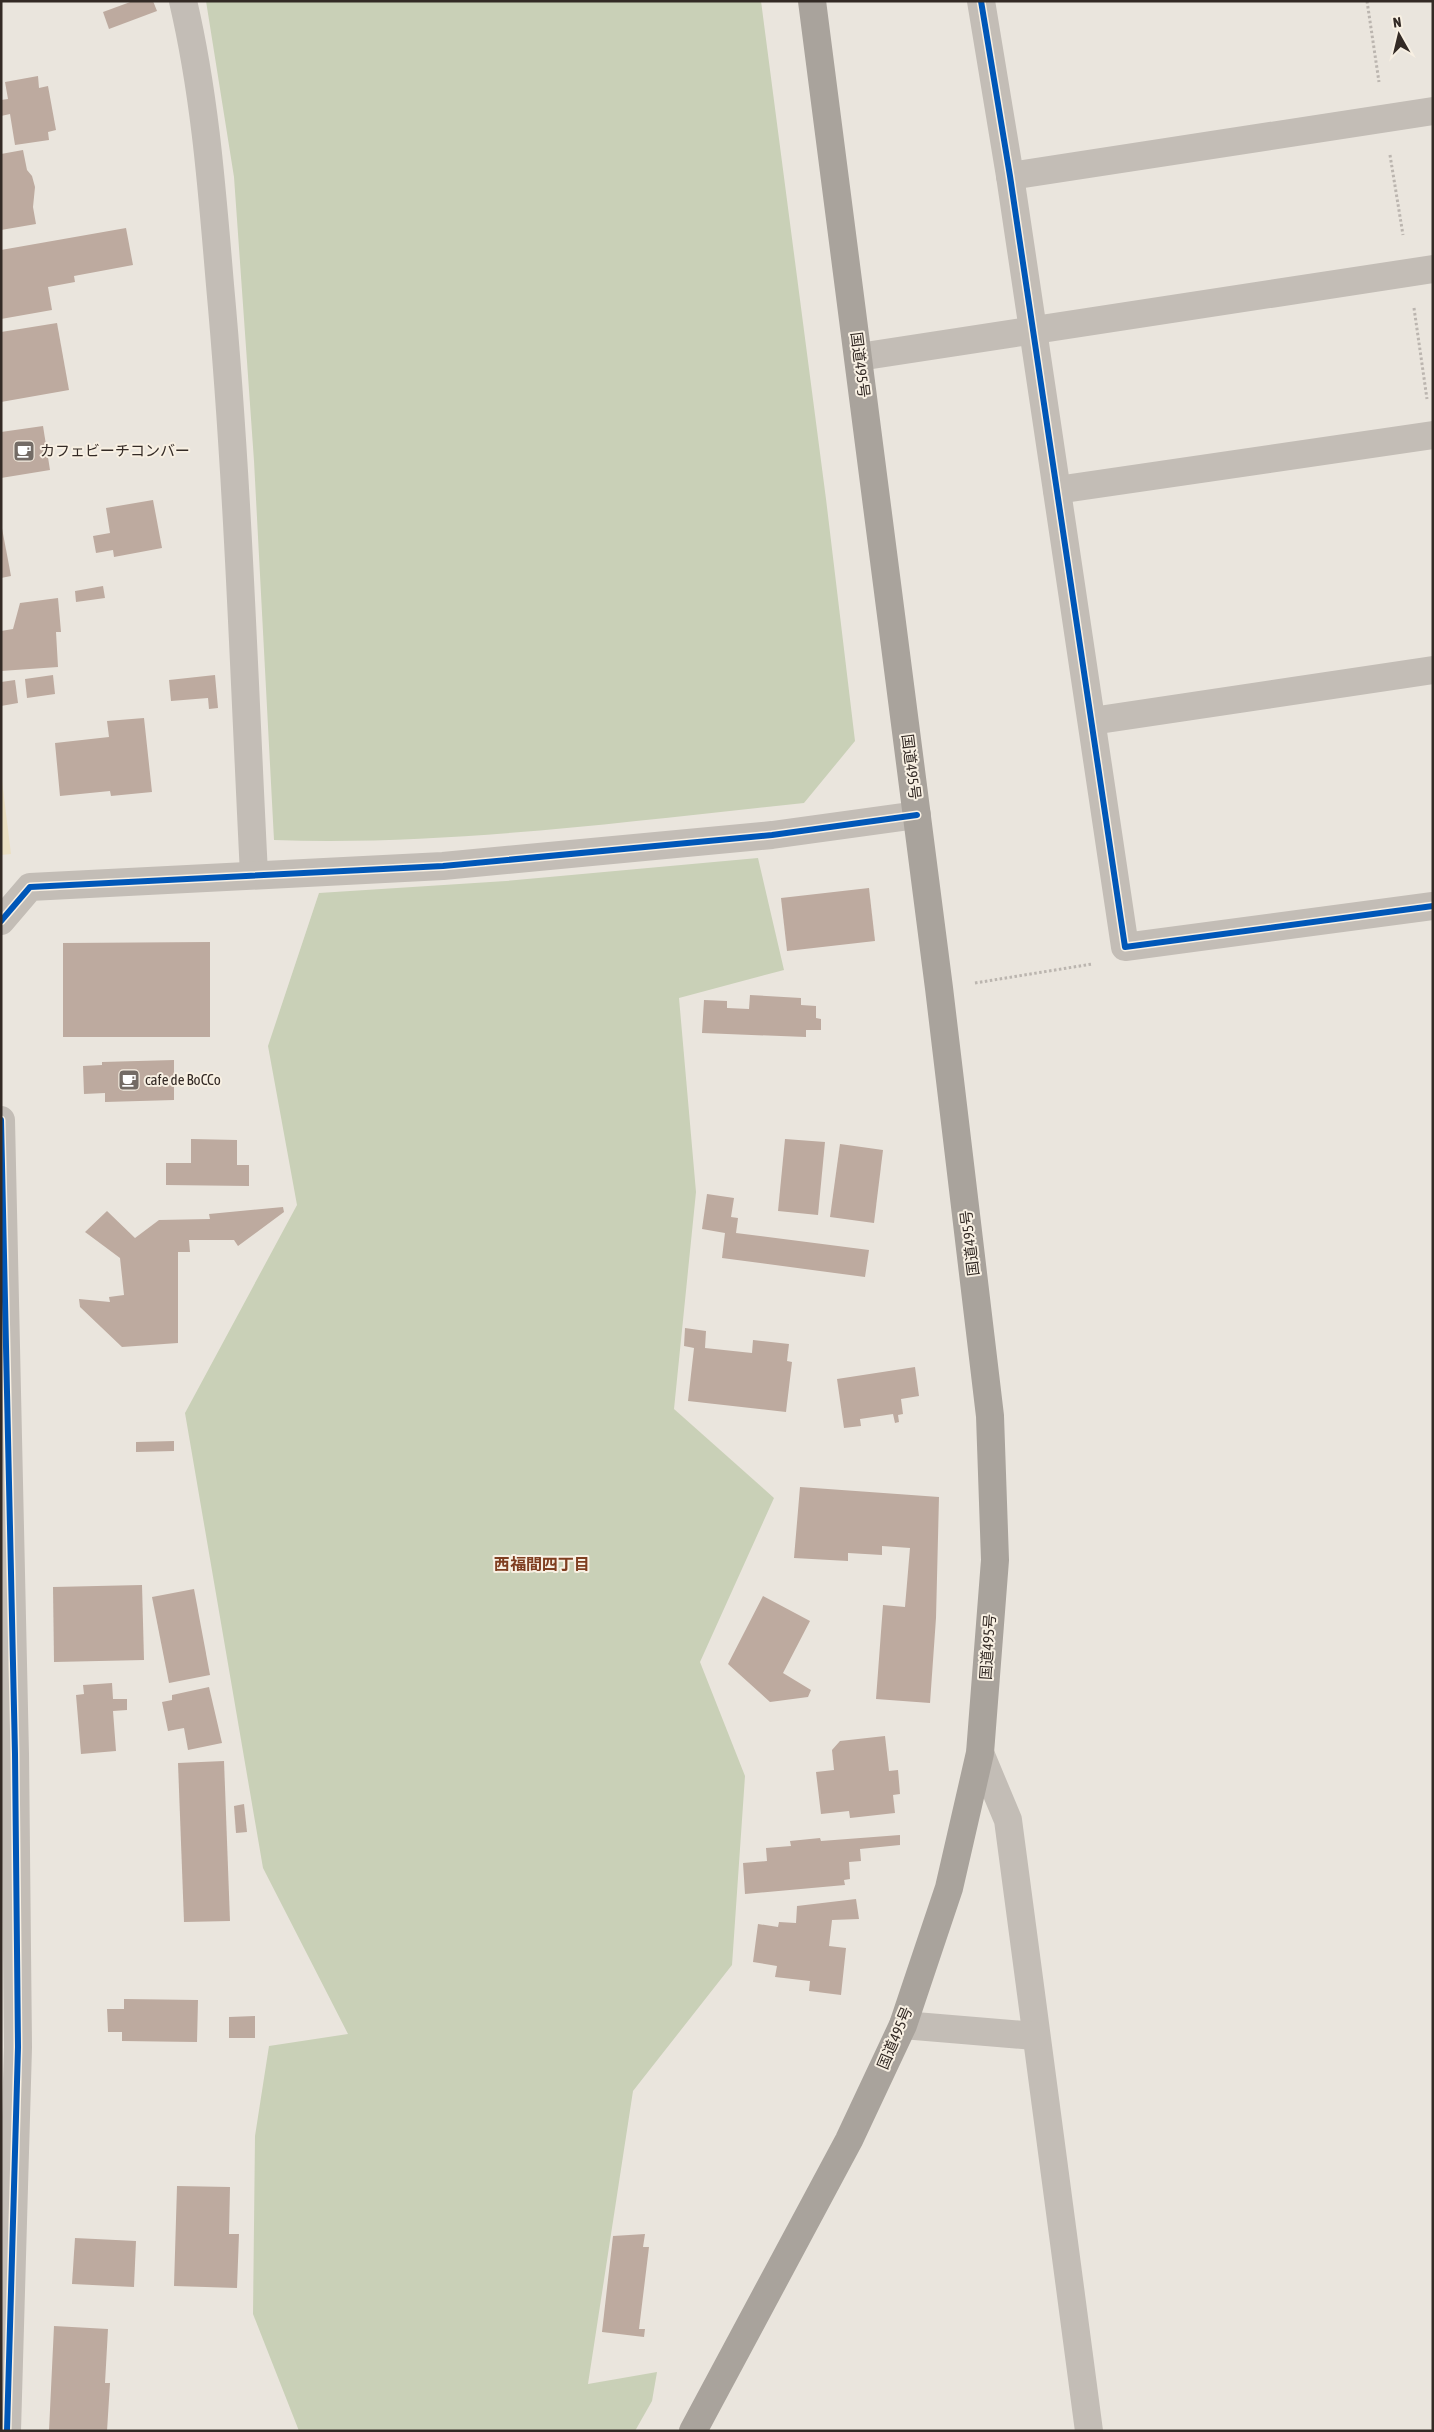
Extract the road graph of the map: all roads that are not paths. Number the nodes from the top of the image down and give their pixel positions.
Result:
1 (183, 1) edge
2 (812, 1) edge
3 (981, 1) edge
4 (1433, 111) edge
5 (1010, 176) junction
6 (1420, 271) edge
7 (1033, 330) junction
8 (859, 357) junction
9 (1432, 435) edge
10 (1057, 490) junction
11 (1433, 670) edge
12 (1092, 721) junction
13 (917, 814) junction
14 (254, 874) junction
15 (1433, 906) edge
16 (1, 921) edge
17 (1, 1120) edge
18 (980, 1753) junction
19 (903, 2025) junction
20 (1036, 2036) junction
21 (7, 2431) edge
22 (693, 2431) edge
23 (1089, 2431) edge

1 - 14 street
2 - 8 highway, 国道495号
3 - 5 street
4 - 5 street
5 - 7 street
6 - 7 street
7 - 8 street
7 - 10 street
8 - 13 highway, 国道495号
9 - 10 street
10 - 12 street
11 - 12 street
12 - 15 street
13 - 14 street
13 - 18 highway, 国道495号
14 - 16 street
17 - 21 street
18 - 19 highway, 国道495号
18 - 20 street
19 - 20 street
19 - 22 highway, 国道495号
20 - 23 street

